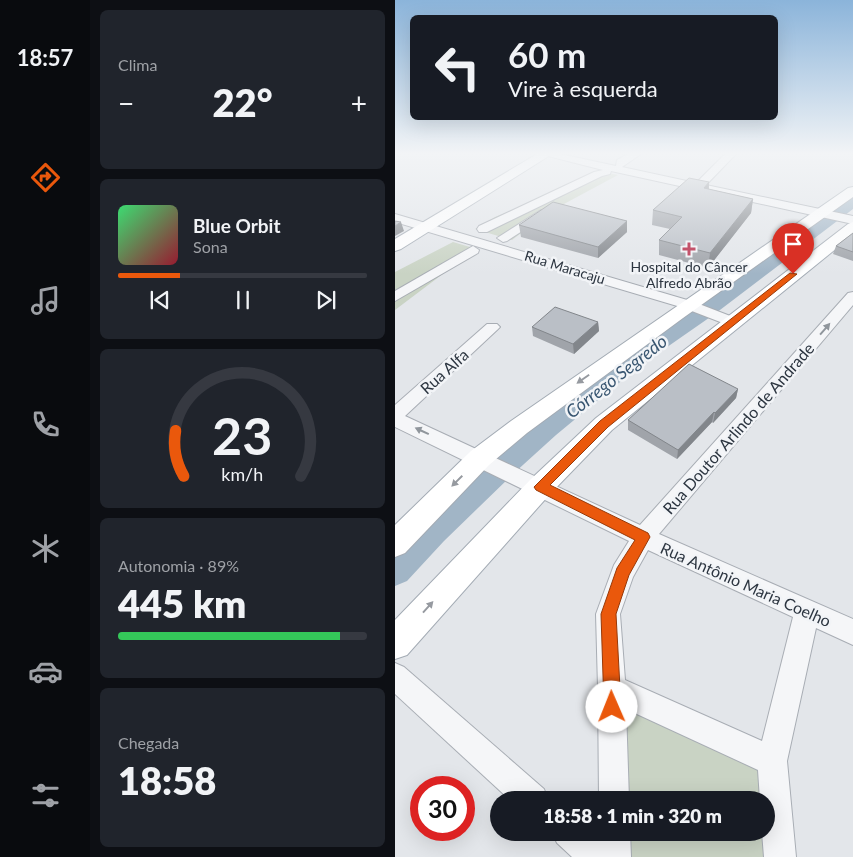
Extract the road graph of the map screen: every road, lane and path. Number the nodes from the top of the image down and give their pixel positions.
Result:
1 (480, 194) edge
2 (555, 194) edge
3 (731, 194) edge
4 (849, 194) edge
5 (559, 203) edge
6 (824, 214) junction
7 (395, 218) edge
8 (853, 220) edge
9 (426, 227) junction
10 (853, 227) edge
11 (483, 228) dead end
12 (503, 238) dead end
13 (395, 246) edge
14 (473, 250) dead end
15 (853, 296) edge
16 (395, 297) edge
17 (693, 306) junction
18 (729, 320) junction
19 (492, 328) dead end
20 (395, 417) edge
21 (489, 462) junction
22 (533, 484) junction
23 (643, 537) junction
24 (395, 544) edge
25 (807, 612) junction
26 (853, 632) edge
27 (395, 643) edge
28 (395, 676) edge
29 (612, 688) junction
30 (772, 761) junction
31 (523, 791) edge
32 (614, 791) edge
33 (579, 841) edge
34 (614, 841) edge
35 (596, 857) edge
36 (615, 857) edge
37 (780, 857) edge

1 - 9 main road
2 - 11 street
3 - 6 street
4 - 6 main road
5 - 12 street
6 - 8 street
6 - 17 main road
7 - 9 street, Rua Maracaju
9 - 13 main road
9 - 17 street, Rua Maracaju
10 - 18 main road
14 - 16 street
23 -> 15 street, Rua Doutor Arlindo de Andrade
17 - 18 street, Rua Maracaju
17 -> 21 main road
18 - 22 main road
19 - 20 street, Rua Alfa
21 -> 20 street, Rua Antônio Maria Coelho
21 - 22 street, Rua Antônio Maria Coelho
21 -> 24 main road
22 - 23 street, Rua Antônio Maria Coelho
27 -> 22 main road
23 - 25 street, Rua Antônio Maria Coelho
23 - 29 street, Rua Doutor Arlindo de Andrade
25 - 26 street, Rua Antônio Maria Coelho
25 - 30 street
28 - 31 street
29 - 30 street
29 - 32 street, Rua Doutor Arlindo de Andrade
30 - 37 street
33 - 35 street
34 - 36 street

